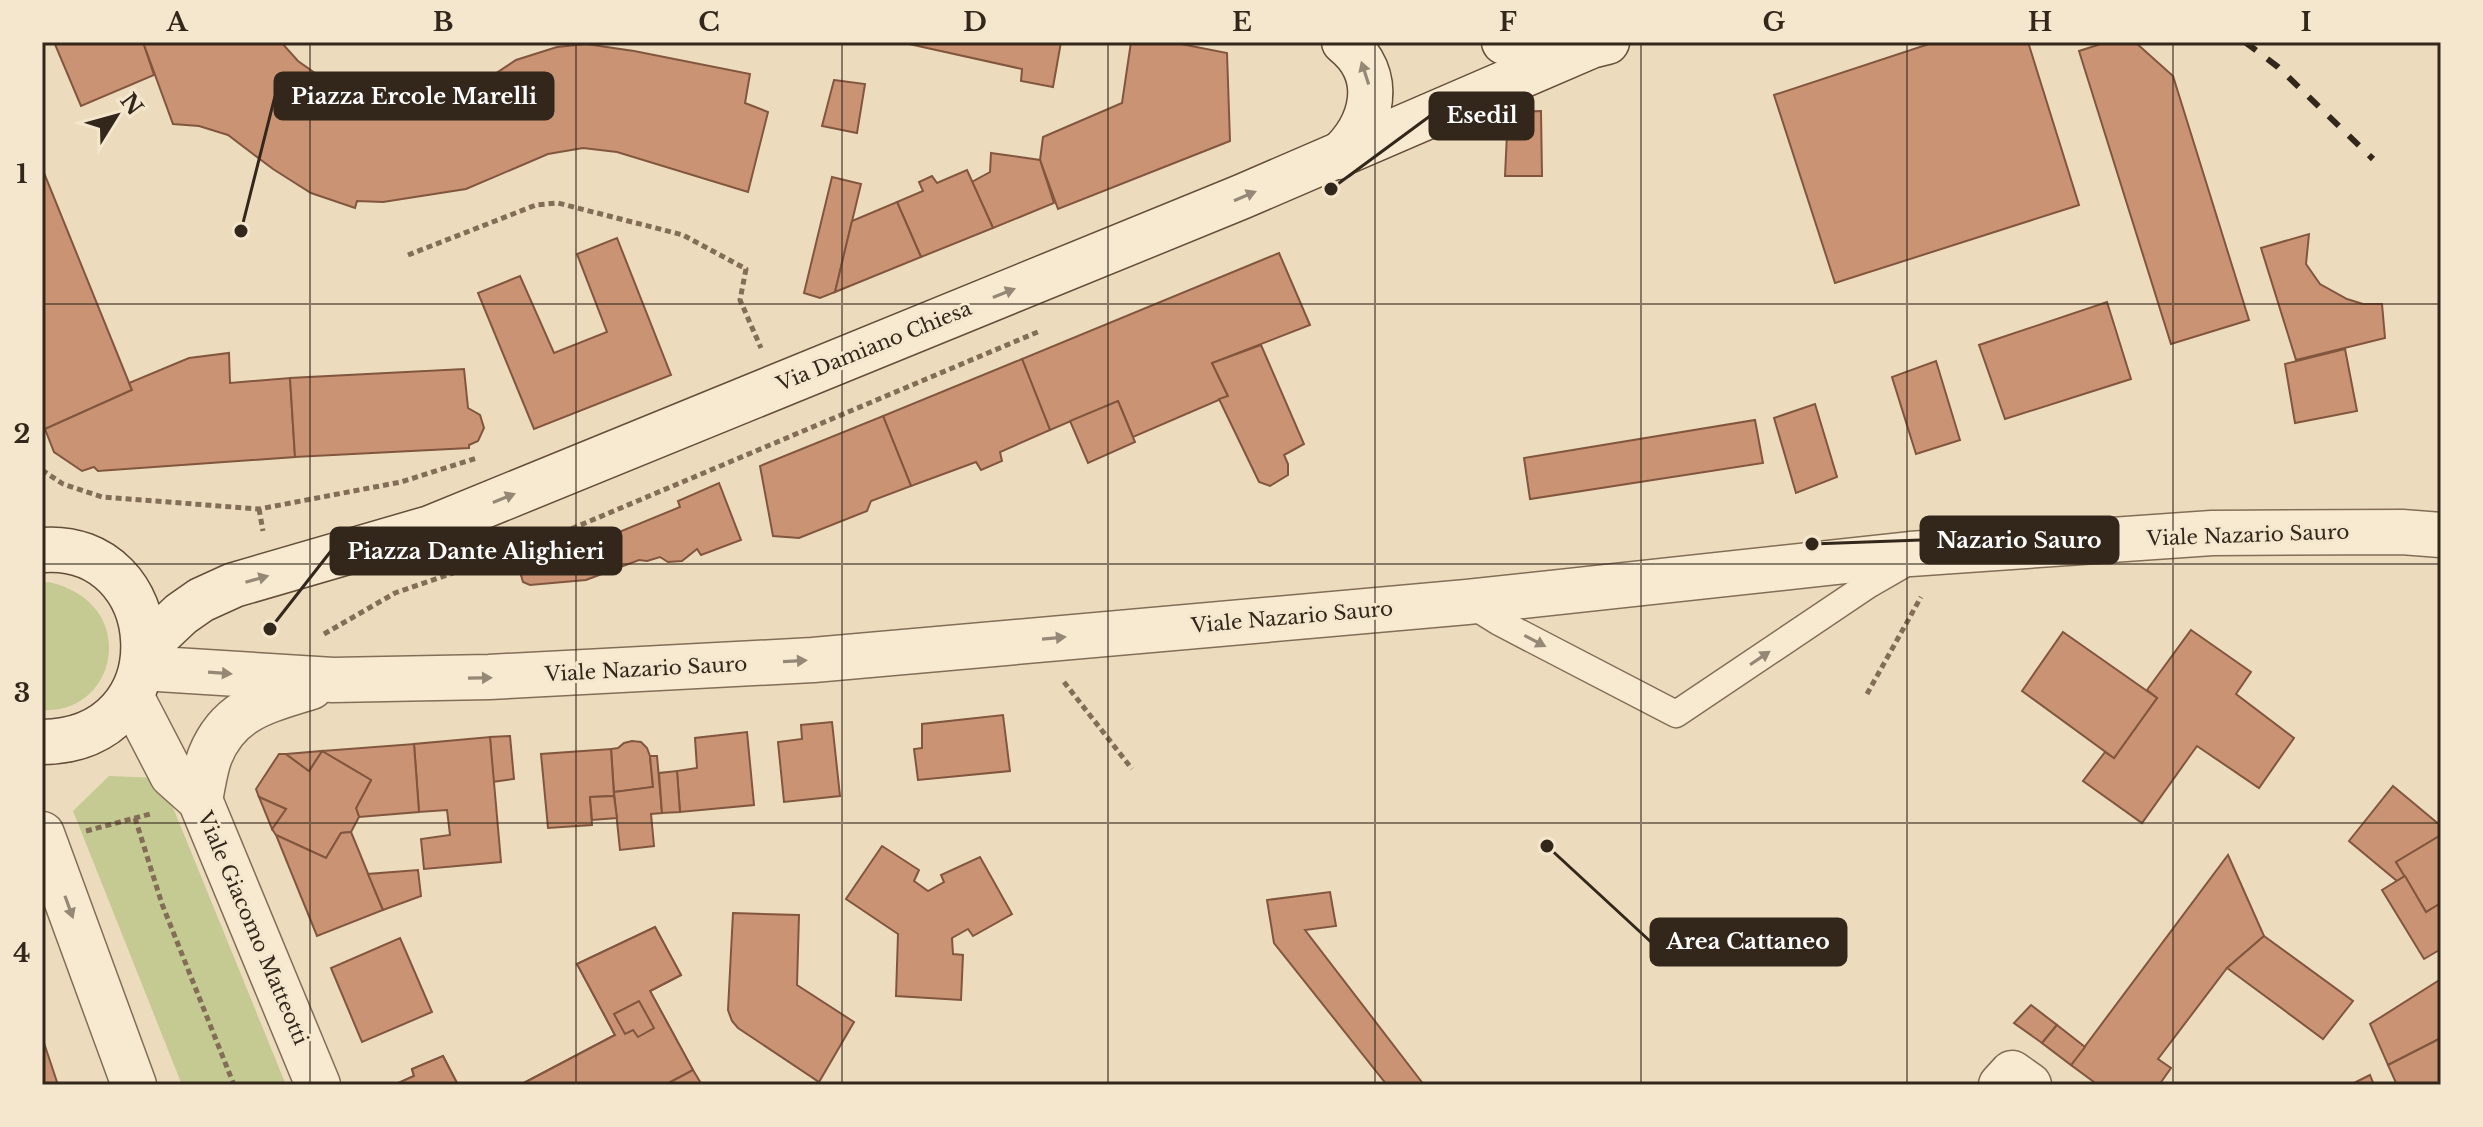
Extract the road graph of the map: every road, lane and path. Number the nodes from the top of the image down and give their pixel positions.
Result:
1 (1344, 42) edge
2 (1504, 42) edge
3 (1599, 44) edge
4 (1338, 157) junction
5 (408, 255) dead end
6 (1047, 328) dead end
7 (776, 386) junction
8 (488, 454) dead end
9 (42, 470) edge
10 (2441, 535) edge
11 (42, 550) edge
12 (1916, 573) junction
13 (1467, 602) junction
14 (139, 671) junction
15 (1058, 674) dead end
16 (281, 678) junction
17 (333, 680) junction
18 (1867, 694) dead end
19 (42, 742) edge
20 (1132, 769) dead end
21 (180, 805) junction
22 (135, 818) junction
23 (62, 833) edge
24 (134, 1085) edge
25 (234, 1085) edge
26 (318, 1085) edge
27 (2001, 1085) edge
28 (2029, 1085) edge

4 -> 1 street
2 - 3 street
3 - 4 street, Via Damiano Chiesa
7 -> 4 street, Via Damiano Chiesa
5 - 7 path
6 - 16 path
14 -> 7 street, Via Damiano Chiesa
8 - 9 path
10 - 12 street, Viale Nazario Sauro
11 - 14 street, Viale Giacomo Matteotti
12 - 13 street, Viale Nazario Sauro
13 -> 12 lane
12 - 18 path
17 -> 13 street, Viale Nazario Sauro
14 -> 16 street, Viale Nazario Sauro
14 - 19 street, Via Damiano Chiesa
14 - 21 street, Viale Giacomo Matteotti
15 - 20 path
16 - 17 street, Viale Nazario Sauro
17 - 21 street
21 - 22 path
21 - 26 street, Viale Giacomo Matteotti
22 - 23 path
22 - 25 path
23 -> 24 street
27 - 28 street

